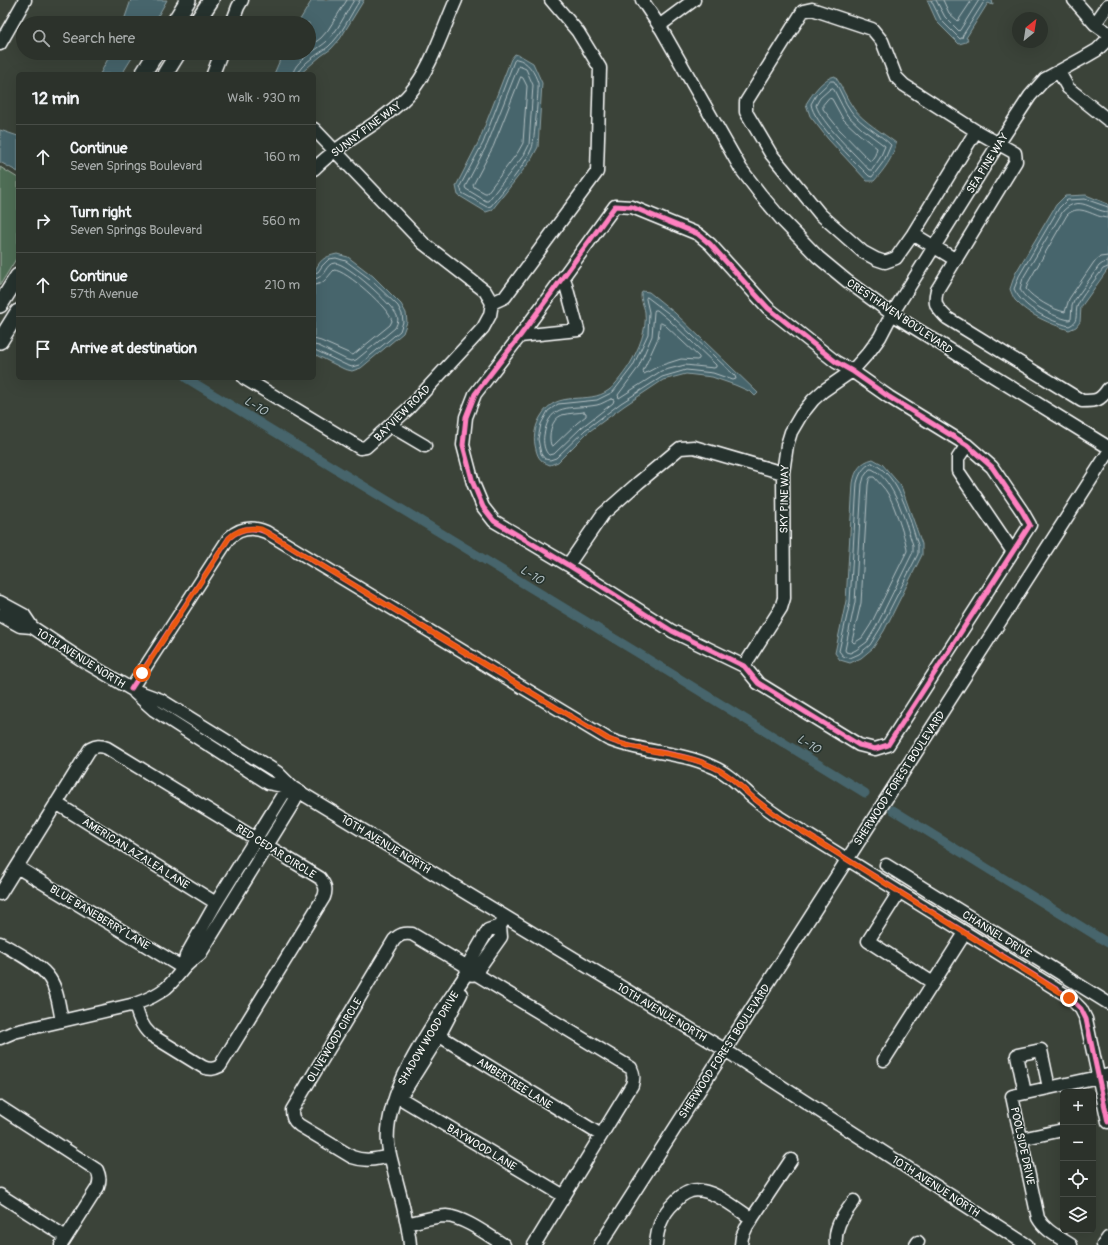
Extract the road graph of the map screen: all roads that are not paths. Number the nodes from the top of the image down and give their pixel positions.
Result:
1 (25, 0) edge
2 (188, 0) edge
3 (211, 0) edge
4 (242, 0) edge
5 (456, 0) edge
6 (551, 0) edge
7 (642, 0) edge
8 (694, 0) edge
9 (1074, 0) edge
10 (1108, 5) edge
11 (178, 16) edge
12 (201, 16) edge
13 (235, 16) edge
14 (1096, 24) junction
15 (659, 26) junction
16 (1108, 33) edge
17 (1108, 39) edge
18 (0, 44) edge
19 (152, 60) edge
20 (173, 60) edge
21 (218, 60) edge
22 (144, 72) edge
23 (165, 72) edge
24 (214, 72) edge
25 (1059, 72) junction
26 (1108, 120) edge
27 (316, 131) edge
28 (976, 131) junction
29 (999, 143) junction
30 (336, 151) junction
31 (316, 167) edge
32 (913, 234) junction
33 (934, 248) junction
34 (956, 260) junction
35 (564, 278) junction
36 (16, 279) edge
37 (492, 303) junction
38 (0, 305) edge
39 (892, 314) junction
40 (16, 315) edge
41 (520, 336) junction
42 (1, 338) edge
43 (852, 371) junction
44 (247, 380) edge
45 (1108, 389) edge
46 (391, 426) junction
47 (967, 445) junction
48 (425, 446) dead end
49 (1108, 447) edge
50 (1108, 453) edge
51 (783, 473) junction
52 (1014, 552) junction
53 (568, 565) junction
54 (0, 602) edge
55 (0, 615) edge
56 (32, 627) junction
57 (744, 666) junction
58 (131, 689) junction
59 (293, 788) junction
60 (56, 803) junction
61 (256, 838) junction
62 (267, 845) junction
63 (847, 859) junction
64 (886, 865) dead end
65 (17, 867) junction
66 (899, 892) junction
67 (0, 894) edge
68 (216, 904) junction
69 (503, 921) junction
70 (965, 933) junction
71 (0, 943) edge
72 (183, 968) junction
73 (472, 970) junction
74 (933, 983) junction
75 (1108, 1003) edge
76 (135, 1004) junction
77 (62, 1021) junction
78 (434, 1033) junction
79 (0, 1038) edge
80 (725, 1050) junction
81 (884, 1060) dead end
82 (1103, 1076) edge
83 (1049, 1088) junction
84 (1025, 1093) junction
85 (396, 1102) junction
86 (0, 1107) edge
87 (1108, 1122) edge
88 (1060, 1131) edge
89 (601, 1135) junction
90 (1021, 1139) junction
91 (390, 1156) junction
92 (791, 1160) dead end
93 (0, 1195) edge
94 (564, 1196) junction
95 (854, 1201) dead end
96 (752, 1219) junction
97 (407, 1224) junction
98 (1108, 1238) edge
99 (63, 1241) edge
100 (410, 1245) edge
101 (504, 1245) edge
102 (534, 1245) edge
103 (600, 1245) edge
104 (656, 1245) edge
105 (741, 1245) edge
106 (836, 1245) edge
107 (1026, 1245) edge
108 (1071, 1245) edge
109 (1103, 1245) edge

1 - 18 street
2 - 11 main road
3 - 12 main road
4 - 13 street
5 - 30 street, SUNNY PINE WAY
6 - 37 street
7 - 15 street, CRESTHAVEN BOULEVARD
8 - 15 street
9 - 14 street
10 - 14 street
14 - 16 street
15 - 39 street, CRESTHAVEN BOULEVARD
17 - 25 street, SEA PINE WAY
19 - 22 main road
20 - 23 main road
21 - 24 street
25 - 26 street
25 - 29 street, SEA PINE WAY
27 - 30 street
28 - 29 street
28 - 32 street
28 - 32 street
29 - 33 street, SEA PINE WAY
29 - 34 street
30 - 31 street, SUNNY PINE WAY
30 - 37 street
32 - 33 street
33 - 34 street
33 - 39 street, SEA PINE WAY
34 - 45 street
35 - 41 street
35 - 41 street
35 - 43 street
36 - 38 main road
37 - 46 street, BAYVIEW ROAD
39 - 43 street, SKY PINE WAY
39 - 49 street, CRESTHAVEN BOULEVARD
40 - 42 main road
41 - 53 street
43 - 47 street
43 - 51 street, SKY PINE WAY
44 - 46 street, BAYVIEW ROAD
46 - 48 street
47 - 52 street
47 - 52 street
50 - 63 street, SHERWOOD FOREST BOULEVARD
51 - 53 street
51 - 57 street, SKY PINE WAY
52 - 57 street
53 - 57 street
54 - 56 street, 10TH AVENUE NORTH
55 - 56 street, 10TH AVENUE NORTH
56 - 58 street, 10TH AVENUE NORTH
58 - 59 street, 10TH AVENUE NORTH
58 - 63 street
59 - 61 street
59 - 62 street
59 - 69 street, 10TH AVENUE NORTH
60 - 61 street, RED CEDAR CIRCLE
60 - 65 street, RED CEDAR CIRCLE
60 - 68 street, AMERICAN AZALEA LANE
61 - 62 street, RED CEDAR CIRCLE
61 - 68 street
62 - 72 street
62 - 76 street, RED CEDAR CIRCLE
63 - 66 street
63 - 80 street, SHERWOOD FOREST BOULEVARD
64 - 75 street, CHANNEL DRIVE
65 - 67 street, RED CEDAR CIRCLE
65 - 72 street, BLUE BANEBERRY LANE
66 - 70 street
66 - 74 street
68 - 72 street
69 - 73 street, SHADOW WOOD DRIVE
69 - 80 street, 10TH AVENUE NORTH
70 - 74 street
70 - 82 street
71 - 77 street
72 - 76 street
73 - 78 street, SHADOW WOOD DRIVE
73 - 89 street, OLIVEWOOD CIRCLE
73 - 91 street, OLIVEWOOD CIRCLE
74 - 81 street
76 - 77 street
77 - 79 street
78 - 85 street, SHADOW WOOD DRIVE
78 - 89 street, AMBERTREE LANE
80 - 103 street, SHERWOOD FOREST BOULEVARD
80 - 107 street, 10TH AVENUE NORTH
82 - 83 street, POOLSIDE DRIVE
82 - 87 street
83 - 84 street, POOLSIDE DRIVE
83 - 84 street
84 - 90 street, POOLSIDE DRIVE
85 - 91 street, SHADOW WOOD DRIVE
85 - 94 street, BAYWOOD LANE
86 - 99 street
88 - 90 street
89 - 94 street, OLIVEWOOD CIRCLE
90 - 108 street, POOLSIDE DRIVE
91 - 97 street, SHADOW WOOD DRIVE
92 - 96 street
93 - 99 street
94 - 102 street, OLIVEWOOD CIRCLE
95 - 106 street
96 - 104 street
96 - 105 street
97 - 100 street, SHADOW WOOD DRIVE
97 - 101 street
98 - 109 street

